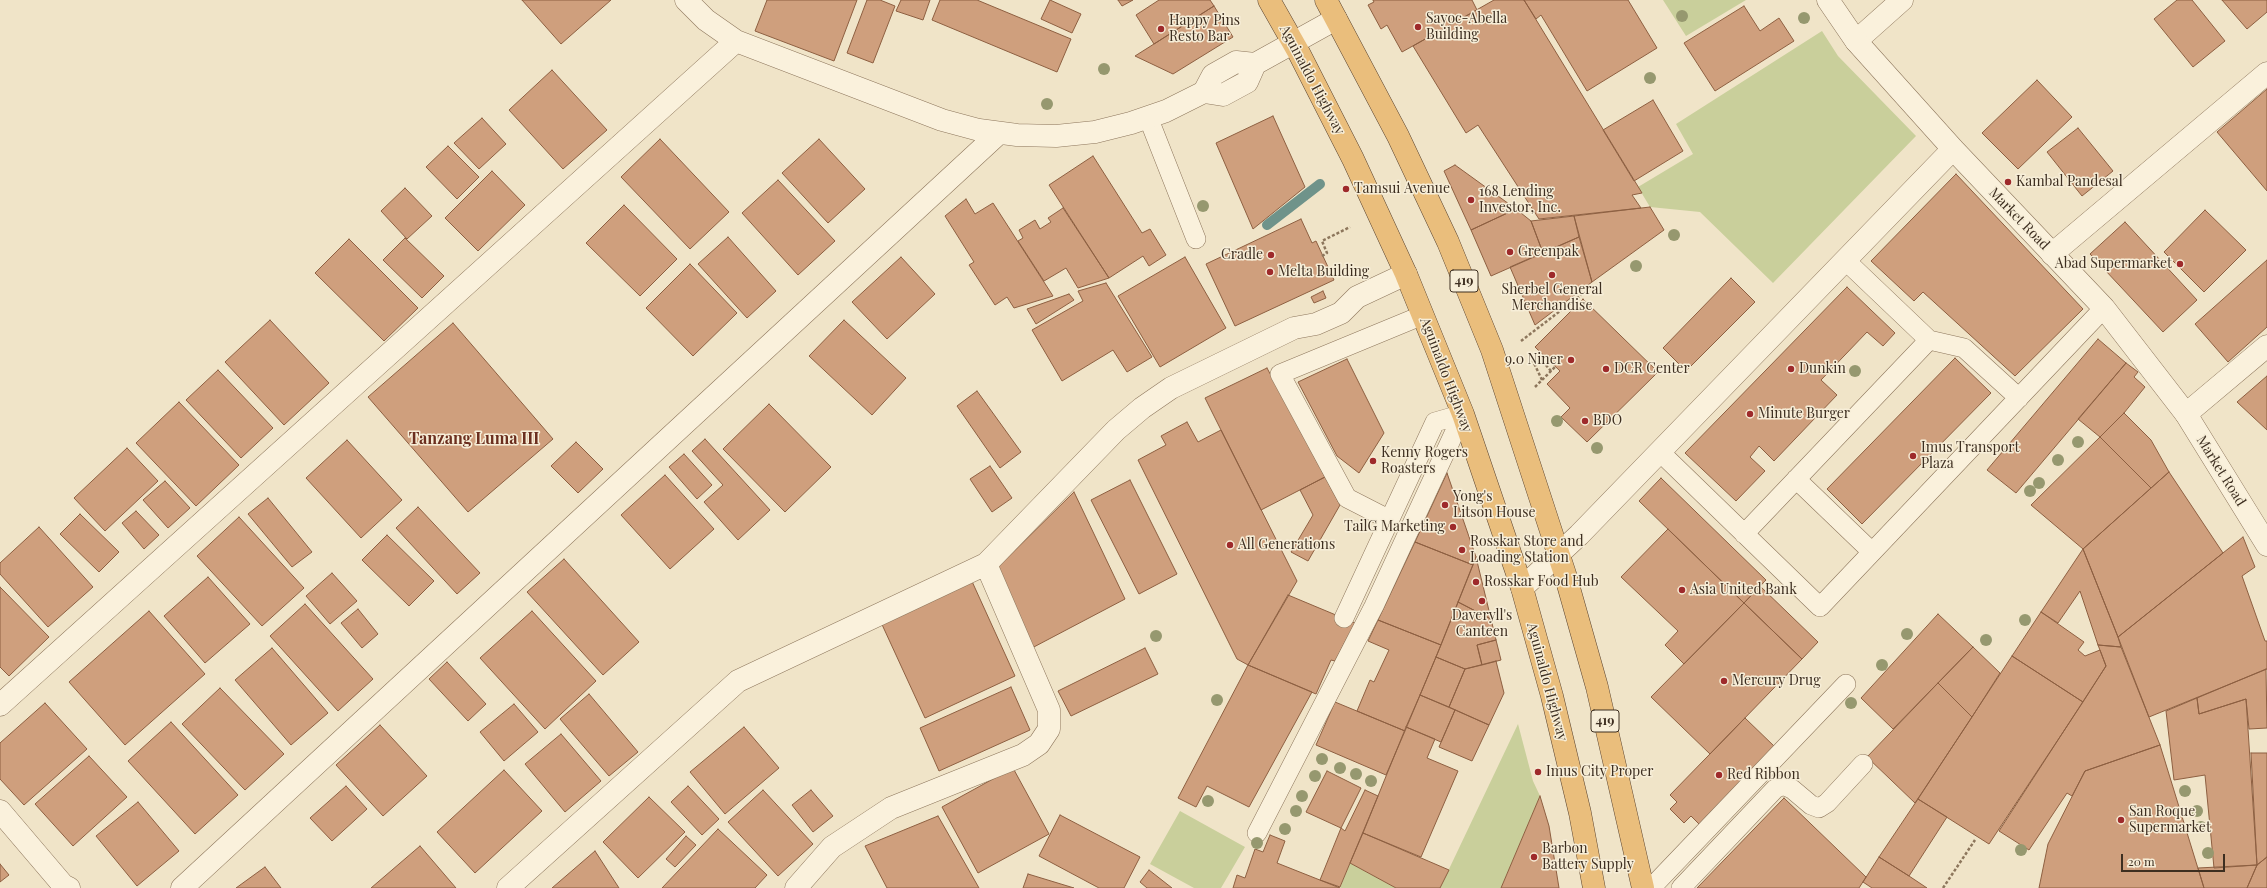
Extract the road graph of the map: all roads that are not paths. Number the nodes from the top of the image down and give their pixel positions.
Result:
1 (686, 0) edge
2 (1268, 0) edge
3 (1326, 0) edge
4 (1828, 0) edge
5 (1902, 0) edge
6 (1336, 19) junction
7 (736, 41) junction
8 (1856, 41) junction
9 (1293, 43) junction
10 (2267, 73) edge
11 (1148, 117) junction
12 (999, 133) junction
13 (1953, 149) junction
14 (1196, 239) dead end
15 (2052, 254) junction
16 (1845, 260) junction
17 (1406, 274) junction
18 (2104, 308) junction
19 (1423, 315) junction
20 (1929, 340) junction
21 (2267, 346) edge
22 (2019, 398) junction
23 (1463, 414) junction
24 (2186, 414) junction
25 (1660, 452) junction
26 (1796, 479) junction
27 (1390, 520) junction
28 (1744, 534) junction
29 (2267, 545) edge
30 (1872, 552) junction
31 (1559, 556) junction
32 (986, 564) junction
33 (1522, 588) junction
34 (1344, 618) dead end
35 (1846, 684) dead end
36 (0, 705) edge
37 (1863, 764) dead end
38 (0, 811) edge
39 (1257, 833) dead end
40 (69, 888) edge
41 (182, 888) edge
42 (508, 888) edge
43 (796, 888) edge
44 (1594, 888) edge
45 (1643, 888) edge
46 (1651, 888) edge
47 (1681, 888) edge

1 - 7 street
2 - 9 highway, Aguinaldo Highway
3 - 6 highway, 419
4 - 8 street, Market Road
5 - 8 street
6 - 9 street
6 - 31 highway, 419
7 - 12 street
7 - 36 street
8 - 13 street, Market Road
9 - 11 street
9 - 17 highway, Aguinaldo Highway
10 - 15 street
11 - 12 street
11 - 14 lane
12 - 41 street
13 - 15 street, Market Road
13 - 16 street
15 - 18 street, Market Road
16 - 20 lane
16 - 25 street
17 - 19 highway, Aguinaldo Highway
17 - 32 street
18 - 22 lane
18 - 24 street, Market Road
19 - 23 highway, Aguinaldo Highway
19 - 27 lane
20 - 22 lane
20 - 26 lane
21 - 24 street
22 - 30 lane
23 - 27 lane
23 - 33 highway, Aguinaldo Highway
23 - 39 lane
24 - 29 street, Market Road
25 - 28 lane
25 - 31 street
26 - 28 lane
26 - 30 lane
27 - 34 lane
28 - 30 lane
31 - 33 street
31 - 45 highway, 419
32 - 42 street
32 - 43 street
33 - 44 highway, Aguinaldo Highway
35 - 46 lane
37 - 47 lane
38 - 40 street

